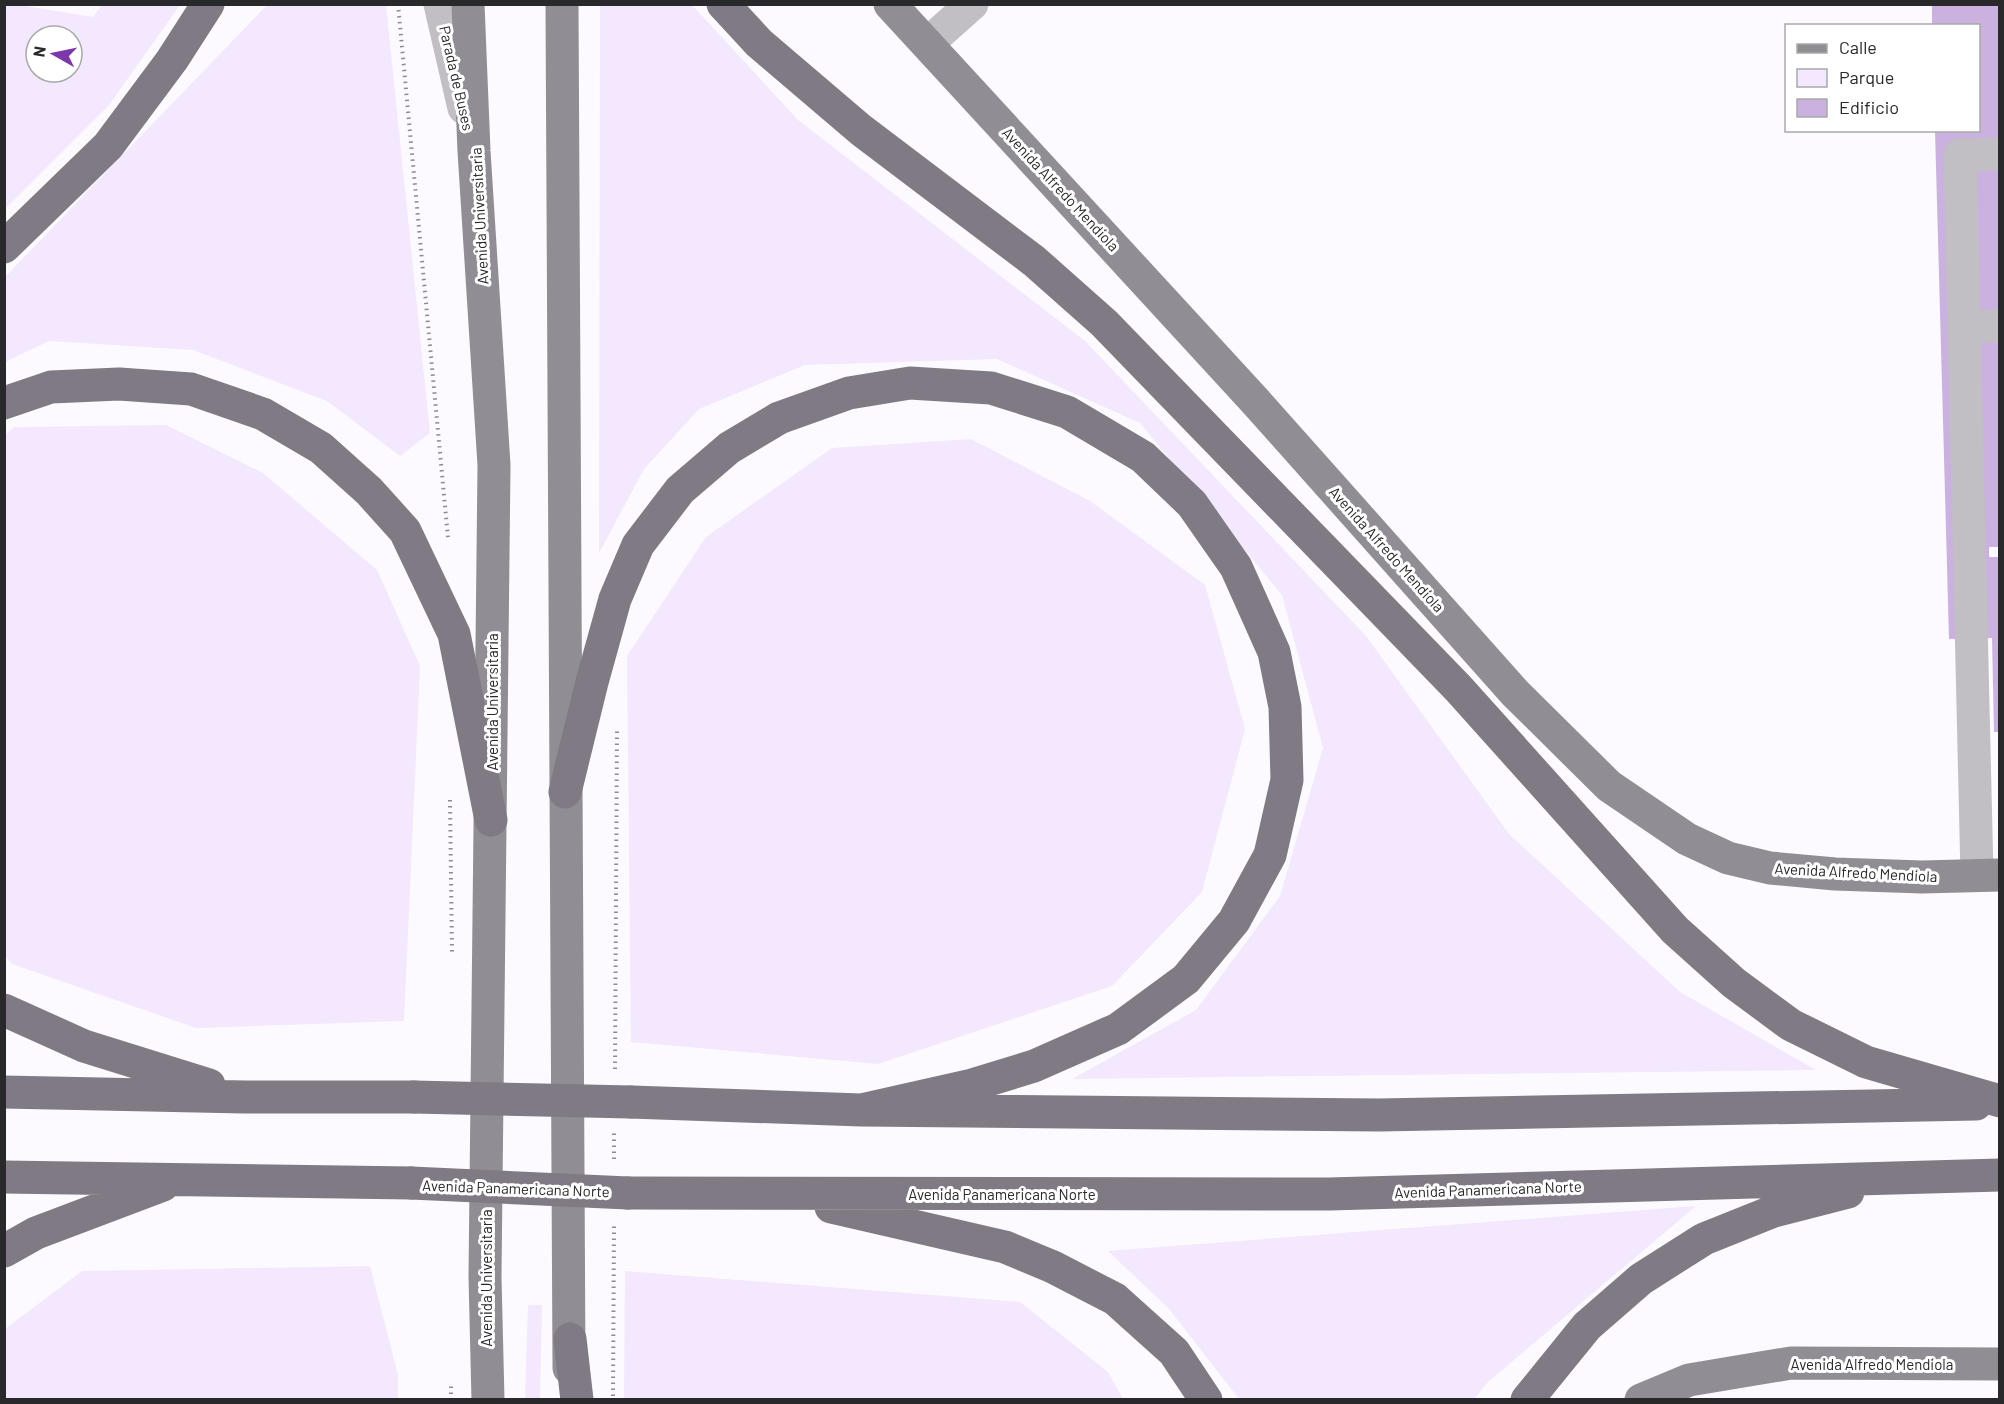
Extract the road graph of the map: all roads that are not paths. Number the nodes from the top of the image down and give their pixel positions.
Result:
1 (208, 4) edge
2 (440, 4) edge
3 (468, 4) edge
4 (562, 4) edge
5 (723, 4) edge
6 (890, 4) edge
7 (972, 4) edge
8 (927, 44) junction
9 (474, 151) junction
10 (2000, 154) edge
11 (4, 247) edge
12 (2000, 326) edge
13 (1964, 327) junction
14 (4, 403) edge
15 (565, 792) junction
16 (491, 820) junction
17 (1988, 875) edge
18 (4, 1010) edge
19 (4, 1092) edge
20 (245, 1097) junction
21 (2000, 1102) edge
22 (861, 1110) junction
23 (2000, 1175) edge
24 (1914, 1176) junction
25 (4, 1177) edge
26 (181, 1179) junction
27 (774, 1193) junction
28 (4, 1251) edge
29 (570, 1339) junction
30 (2000, 1364) edge
31 (488, 1400) edge
32 (568, 1400) edge
33 (577, 1400) edge
34 (1206, 1400) edge
35 (1527, 1400) edge
36 (1641, 1400) edge

1 - 11 highway
2 - 9 lane, Parada de Buses
3 - 9 main road, Avenida Universitaria
4 - 15 main road
5 - 21 highway
6 - 8 main road, Avenida Alfredo Mendiola
7 - 8 lane
8 - 17 main road, Avenida Alfredo Mendiola
9 - 16 main road, Avenida Universitaria
10 - 13 lane
12 - 13 lane
13 - 17 lane
14 - 16 highway
15 - 22 highway
15 - 29 main road
16 - 31 main road, Avenida Universitaria
18 - 20 highway
19 - 20 highway
20 - 22 highway, bridge
21 - 22 highway
23 - 24 highway, Avenida Panamericana Norte
24 - 27 highway, Avenida Panamericana Norte
24 - 35 highway
25 - 26 highway, Avenida Panamericana Norte
26 - 27 highway, Avenida Panamericana Norte, bridge
26 - 28 highway
27 - 34 highway
29 - 32 main road
29 - 33 highway
30 - 36 main road, Avenida Alfredo Mendiola

